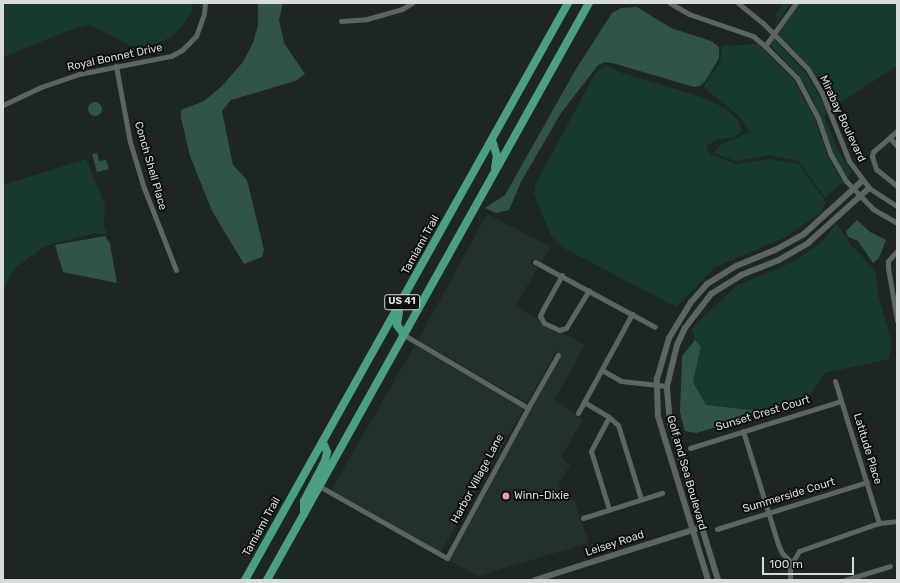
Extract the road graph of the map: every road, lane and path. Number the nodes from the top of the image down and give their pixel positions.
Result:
1 (205, 3) edge
2 (412, 3) edge
3 (568, 3) edge
4 (589, 3) edge
5 (670, 3) edge
6 (738, 3) edge
7 (796, 3) edge
8 (341, 21) dead end
9 (774, 34) junction
10 (765, 46) junction
11 (116, 66) junction
12 (3, 105) edge
13 (897, 131) edge
14 (890, 138) junction
15 (492, 140) junction
16 (897, 146) edge
17 (493, 175) junction
18 (862, 180) junction
19 (897, 186) edge
20 (869, 188) junction
21 (852, 189) junction
22 (859, 197) junction
23 (897, 206) edge
24 (897, 223) edge
25 (897, 251) edge
26 (534, 262) dead end
27 (176, 270) dead end
28 (562, 275) junction
29 (588, 290) junction
30 (401, 303) junction
31 (632, 314) junction
32 (897, 320) edge
33 (655, 327) dead end
34 (404, 335) junction
35 (558, 355) dead end
36 (602, 370) junction
37 (835, 381) dead end
38 (657, 385) junction
39 (667, 386) junction
40 (841, 401) junction
41 (584, 402) junction
42 (528, 408) junction
43 (578, 413) dead end
44 (609, 417) junction
45 (743, 430) junction
46 (323, 442) junction
47 (690, 448) dead end
48 (867, 482) junction
49 (319, 486) junction
50 (662, 493) dead end
51 (641, 499) junction
52 (609, 510) junction
53 (768, 513) junction
54 (304, 514) junction
55 (584, 518) dead end
56 (897, 521) edge
57 (879, 523) junction
58 (701, 527) junction
59 (717, 529) dead end
60 (692, 530) junction
61 (791, 562) junction
62 (890, 566) dead end
63 (244, 580) edge
64 (267, 580) edge
65 (535, 580) edge
66 (708, 580) edge
67 (718, 580) edge
68 (790, 580) edge
69 (845, 580) edge

1 - 11 street, Royal Bonnet Drive
2 - 8 street
3 - 15 main road, Tamiami Trail / US 41
4 - 17 main road, US 41
5 - 10 street, Mirabay Boulevard
6 - 9 street, Mirabay Boulevard
7 - 9 street
9 - 10 street
9 - 18 street, Mirabay Boulevard
10 - 21 street, Mirabay Boulevard
11 - 12 street, Royal Bonnet Drive
11 - 27 street, Conch Shell Place
13 - 14 street
14 - 16 street
14 - 19 street
15 - 17 main road
15 - 30 main road, Tamiami Trail / US 41
17 - 34 main road, US 41
18 - 20 street, Mirabay Boulevard
18 - 21 street, Golf and Sea Boulevard
20 - 22 street, Golf and Sea Boulevard
20 - 23 street, Mirabay Boulevard
21 - 22 street, Mirabay Boulevard
21 - 38 street, Golf and Sea Boulevard
22 - 24 street, Mirabay Boulevard
22 - 39 street, Golf and Sea Boulevard
25 - 32 street
26 - 28 street
28 - 29 street
28 - 29 street
29 - 31 street
30 - 34 main road
30 - 46 main road, Tamiami Trail / US 41
31 - 33 street
31 - 36 street
34 - 42 street
34 - 49 main road, US 41
35 - 42 street
36 - 38 street
36 - 41 street
37 - 40 street, Latitude Place
38 - 39 street
38 - 60 street, Golf and Sea Boulevard
39 - 58 street, Golf and Sea Boulevard
40 - 45 street, Sunset Crest Court
40 - 48 street, Latitude Place
41 - 43 street
41 - 44 street
42 - 49 street, Harbor Village Lane
44 - 51 street
44 - 52 street
45 - 47 street, Sunset Crest Court
45 - 53 street
46 - 54 main road
46 - 63 main road, Tamiami Trail / US 41
48 - 53 street, Summerside Court
48 - 57 street, Latitude Place
49 - 54 main road, US 41
50 - 51 street
51 - 52 street
52 - 55 street
53 - 59 street, Summerside Court
53 - 61 street
54 - 64 main road, US 41
56 - 57 street
57 - 61 street
58 - 60 street, Leisey Road
58 - 67 street, Golf and Sea Boulevard
60 - 65 street, Leisey Road
60 - 66 street, Golf and Sea Boulevard
61 - 68 street
62 - 69 street

